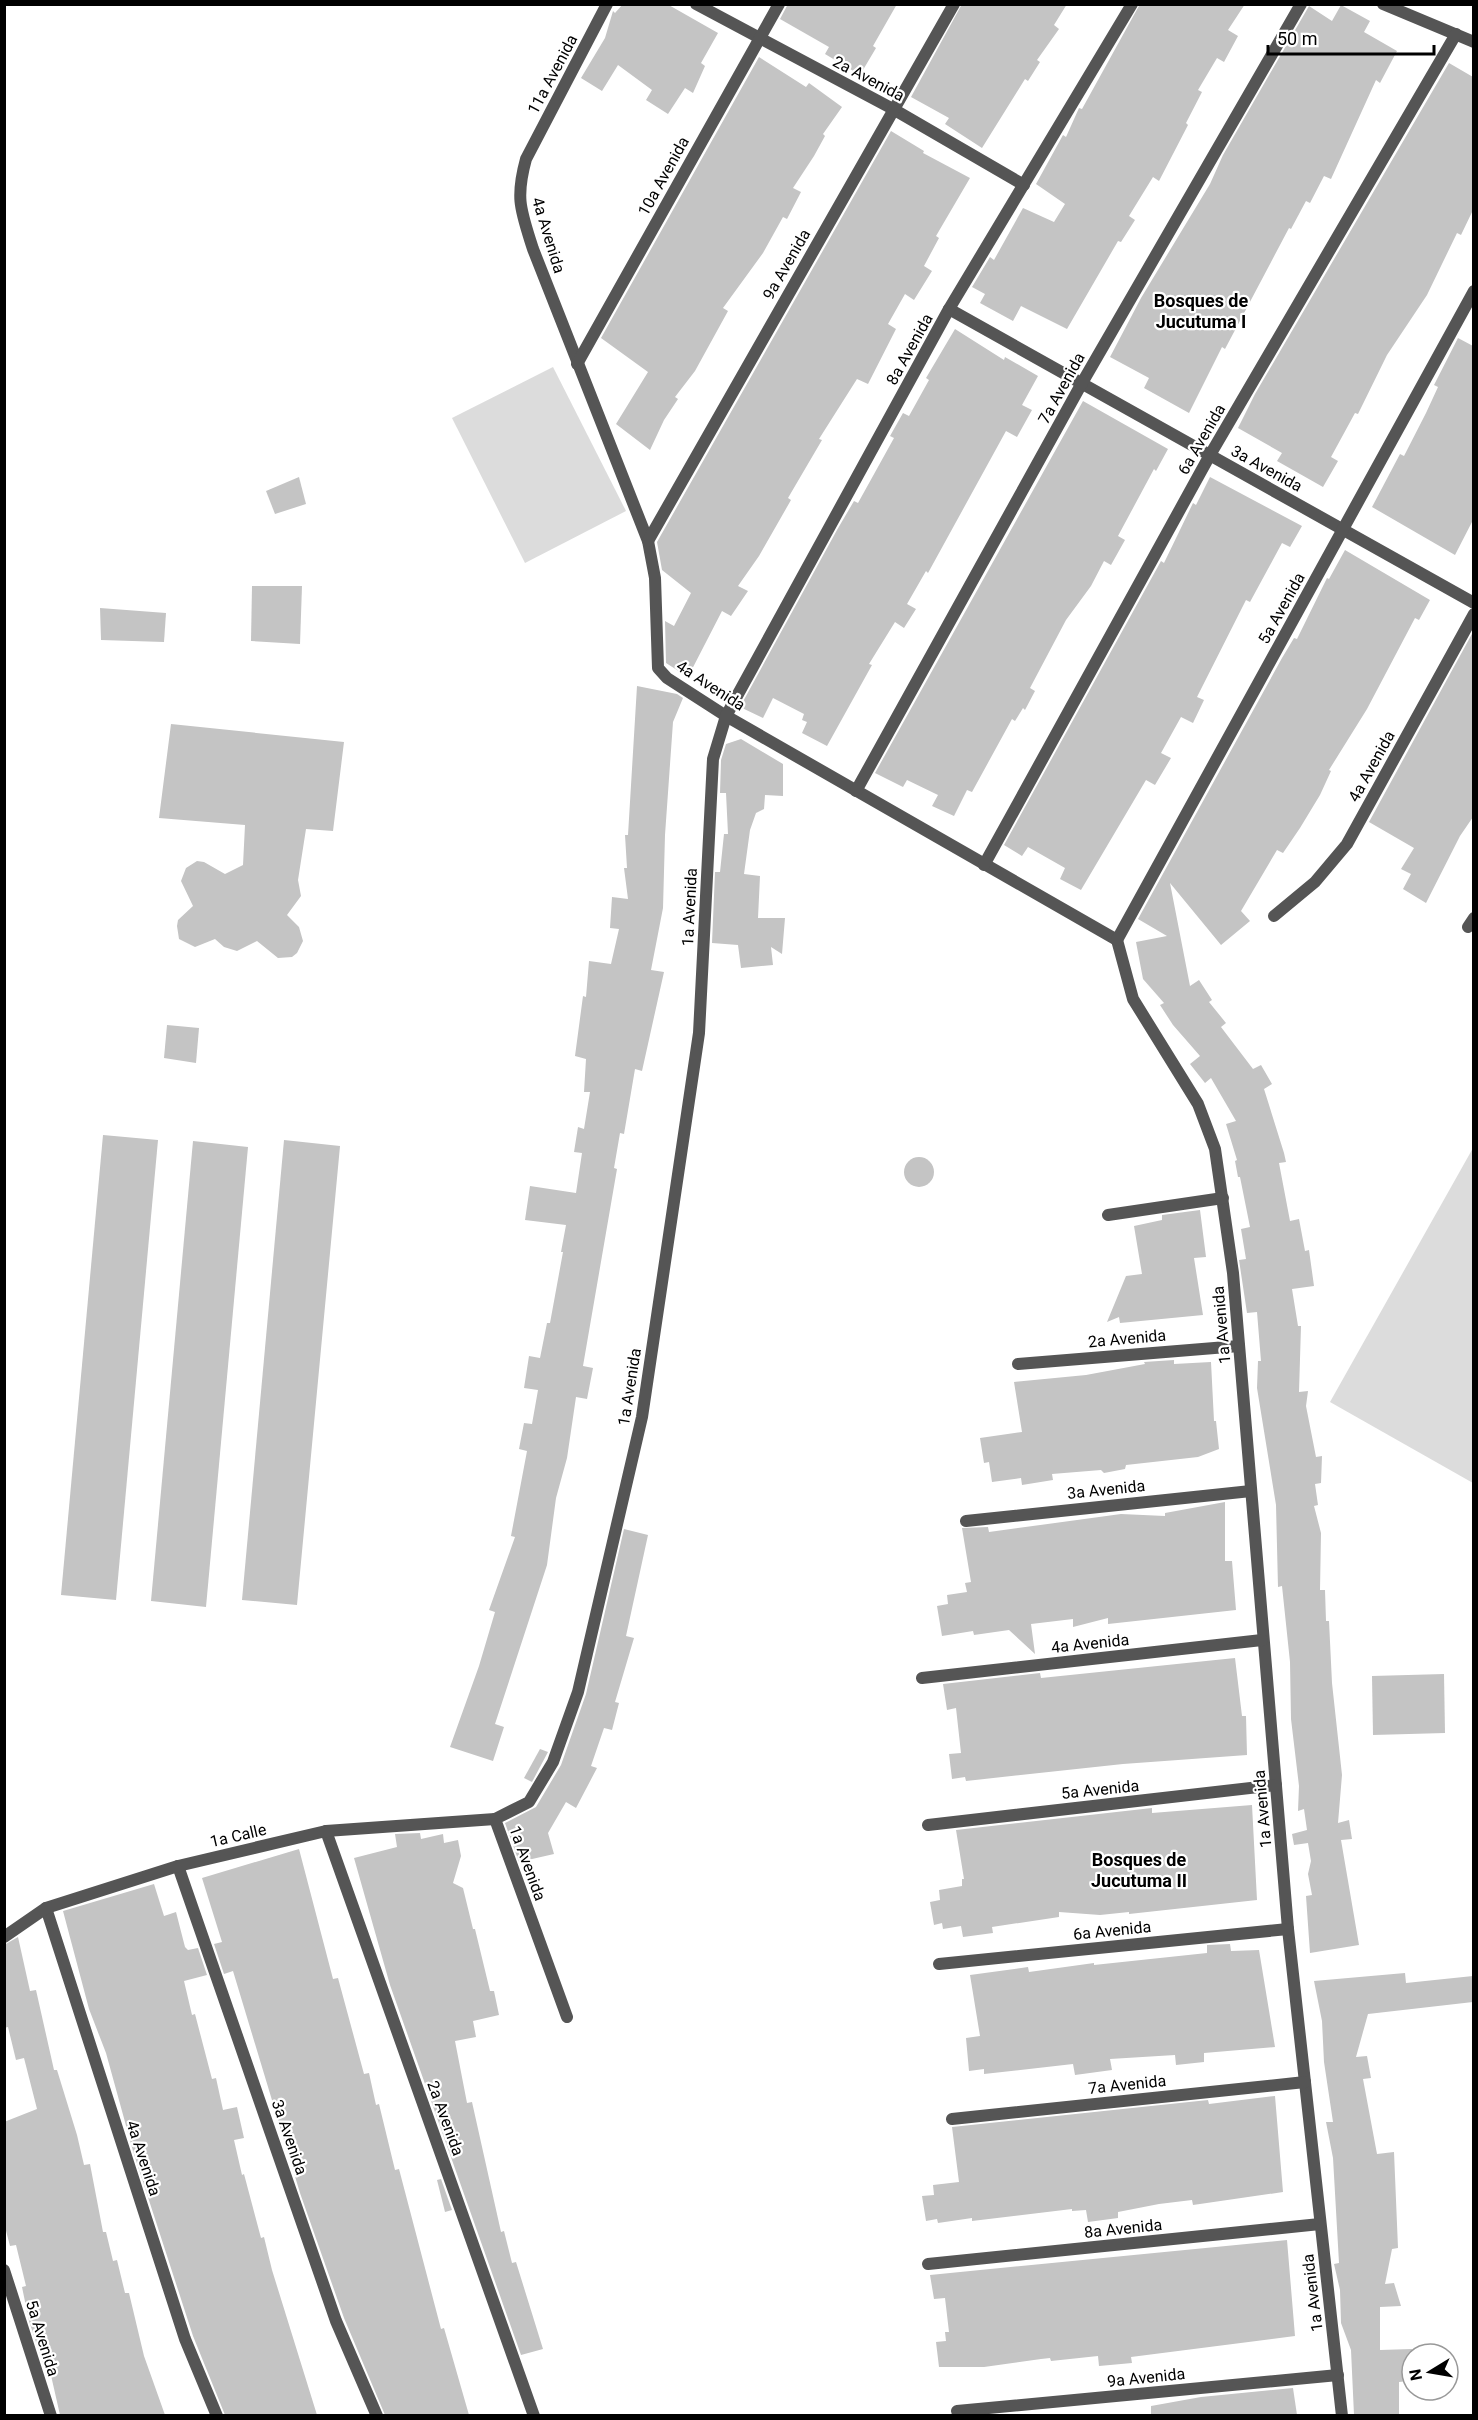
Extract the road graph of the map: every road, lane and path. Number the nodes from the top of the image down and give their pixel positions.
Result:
1 (607, 4) edge
2 (696, 4) edge
3 (779, 4) edge
4 (954, 4) edge
5 (1132, 4) edge
6 (1301, 4) edge
7 (1383, 4) edge
8 (1456, 34) junction
9 (758, 38) junction
10 (1473, 42) edge
11 (893, 109) junction
12 (526, 159) joint
13 (1024, 185) junction
14 (1473, 291) edge
15 (950, 309) junction
16 (577, 364) junction
17 (1082, 383) junction
18 (1210, 455) junction
19 (1343, 530) junction
20 (648, 542) junction
21 (1473, 603) edge
22 (1473, 614) edge
23 (726, 716) junction
24 (856, 791) junction
25 (984, 865) junction
26 (1274, 916) dead end
27 (1117, 940) junction
28 (1223, 1198) junction
29 (1108, 1215) dead end
30 (1239, 1346) junction
31 (1018, 1364) dead end
32 (1251, 1491) junction
33 (966, 1521) dead end
34 (1262, 1640) junction
35 (922, 1678) dead end
36 (1276, 1785) junction
37 (495, 1819) junction
38 (928, 1825) dead end
39 (326, 1831) junction
40 (178, 1866) junction
41 (46, 1908) junction
42 (1288, 1929) junction
43 (4, 1937) edge
44 (939, 1964) dead end
45 (567, 2017) dead end
46 (1305, 2082) junction
47 (952, 2119) dead end
48 (1320, 2224) junction
49 (928, 2264) dead end
50 (4, 2270) edge
51 (1338, 2374) junction
52 (957, 2411) dead end
53 (51, 2415) edge
54 (217, 2415) edge
55 (377, 2415) edge
56 (534, 2415) edge
57 (1342, 2415) edge

1 - 12 street, 11a Avenida
2 - 9 street, 2a Avenida
3 - 9 street, 10a Avenida
4 - 11 street, 9a Avenida
5 - 13 street, 8a Avenida
6 - 17 street, 7a Avenida
7 - 8 street
8 - 10 street
8 - 18 street, 6a Avenida
9 - 11 street, 2a Avenida
9 - 16 street, 10a Avenida
11 - 13 street, 2a Avenida
11 - 20 street, 9a Avenida
12 - 16 street, 4a Avenida
13 - 15 street, 8a Avenida
14 - 19 street, 5a Avenida
15 - 17 street, 3a Avenida
15 - 23 street, 8a Avenida
16 - 20 street, 4a Avenida
17 - 18 street, 3a Avenida
17 - 24 street, 7a Avenida
18 - 19 street, 3a Avenida
18 - 25 street, 6a Avenida
19 - 21 street, 3a Avenida
19 - 27 street, 5a Avenida
20 - 23 street, 4a Avenida
22 - 26 street, 4a Avenida
23 - 24 street, 4a Avenida
23 - 37 street, 1a Avenida
24 - 25 street, 4a Avenida
25 - 27 street, 4a Avenida
27 - 28 street, 1a Avenida
28 - 29 street
28 - 30 street, 1a Avenida
30 - 31 street, 2a Avenida
30 - 32 street, 1a Avenida
32 - 33 street, 3a Avenida
32 - 34 street, 1a Avenida
34 - 35 street, 4a Avenida
34 - 36 street, 1a Avenida
36 - 38 street, 5a Avenida
36 - 42 street, 1a Avenida
37 - 39 street, 1a Calle
37 - 45 street, 1a Avenida
39 - 40 street, 1a Calle
39 - 56 street, 2a Avenida
40 - 41 street, 1a Calle
40 - 55 street, 3a Avenida
41 - 43 street, 1a Calle
41 - 54 street, 4a Avenida
42 - 44 street, 6a Avenida
42 - 46 street, 1a Avenida
46 - 47 street, 7a Avenida
46 - 48 street, 1a Avenida
48 - 49 street, 8a Avenida
48 - 51 street, 1a Avenida
50 - 53 street, 5a Avenida
51 - 52 street, 9a Avenida
51 - 57 street, 1a Avenida

